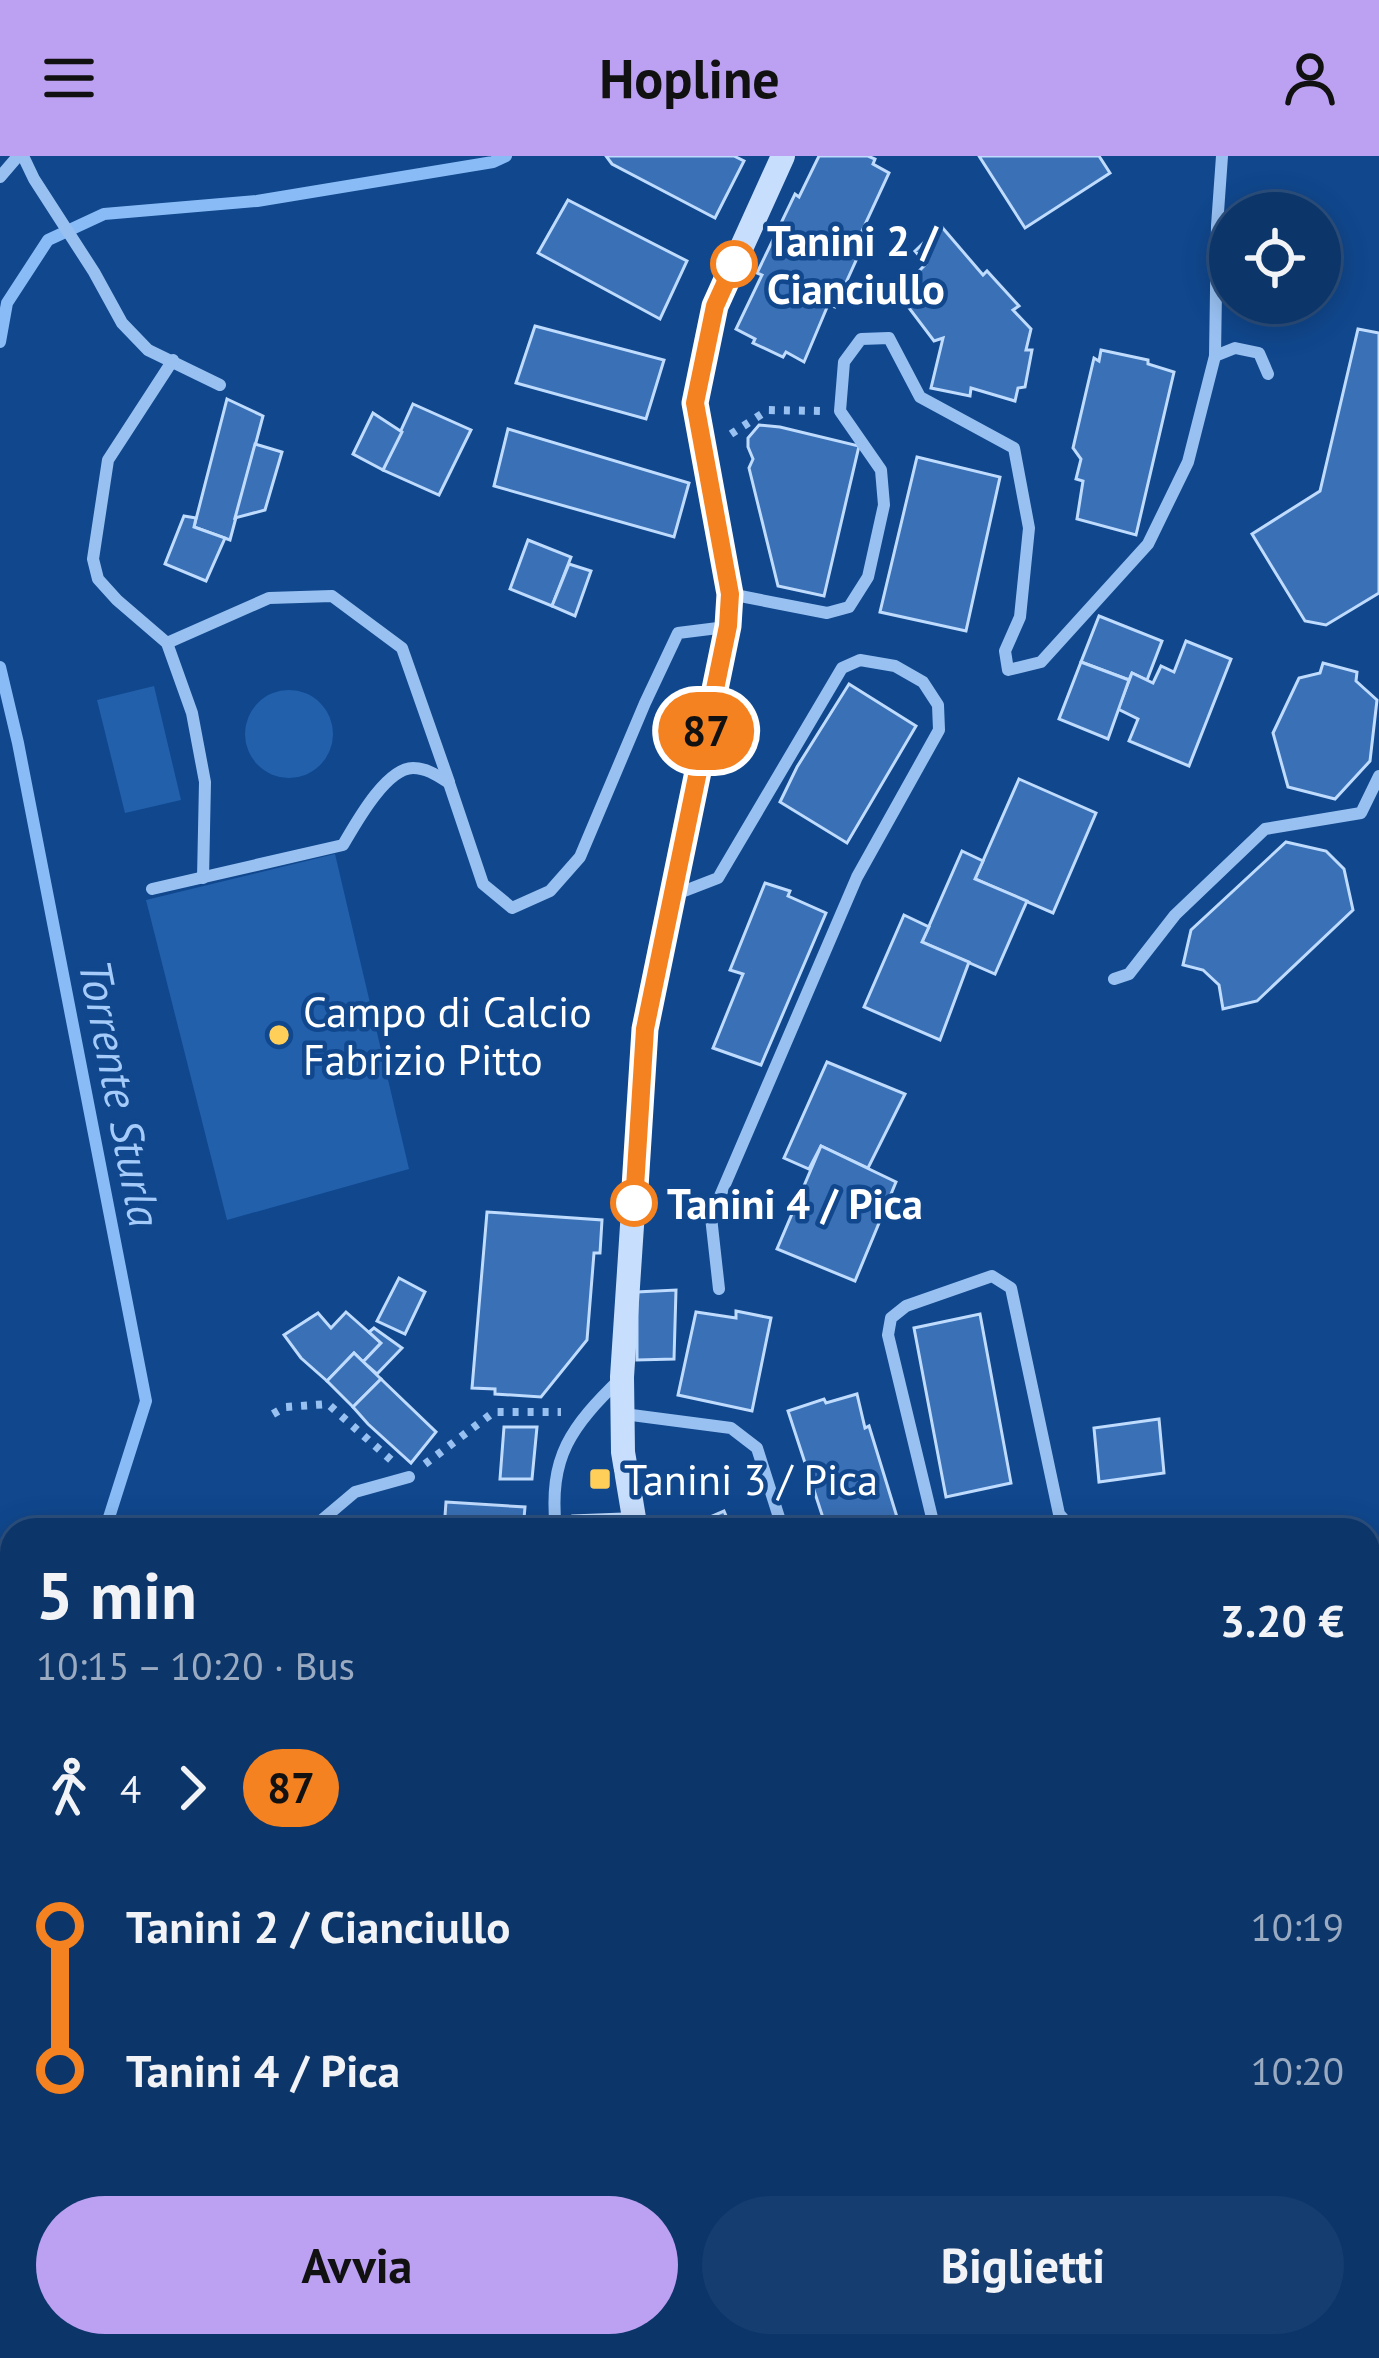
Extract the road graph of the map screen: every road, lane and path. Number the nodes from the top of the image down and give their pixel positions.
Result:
1 (21, 156) edge
2 (783, 156) edge
3 (1222, 156) edge
4 (0, 177) edge
5 (1215, 356) junction
6 (173, 359) junction
7 (1268, 374) dead end
8 (220, 385) dead end
9 (840, 411) junction
10 (704, 452) junction
11 (730, 594) junction
12 (728, 626) junction
13 (167, 643) junction
14 (1379, 776) edge
15 (449, 783) junction
16 (203, 878) junction
17 (152, 889) dead end
18 (673, 896) junction
19 (1114, 979) dead end
20 (718, 1289) dead end
21 (622, 1377) junction
22 (586, 1412) junction
23 (273, 1414) dead end
24 (624, 1414) junction
25 (409, 1477) junction
26 (325, 1518) edge
27 (555, 1518) edge
28 (634, 1518) edge
29 (779, 1518) edge
30 (931, 1518) edge
31 (1062, 1518) edge

1 - 4 street
1 - 6 street
2 - 10 main road
3 - 5 street
5 - 7 street
5 - 9 street
6 - 8 street
6 - 13 street
9 - 10 path
9 - 11 street
10 - 11 main road
11 - 12 main road
12 - 15 street
12 - 18 main road
13 - 15 street
13 - 16 street
14 - 19 street
15 - 16 street
16 - 17 street
18 - 20 street
18 - 21 main road
21 - 22 street
21 - 24 main road
22 - 25 path
22 - 27 street
23 - 25 path
24 - 28 main road
24 - 29 street
25 - 26 street
30 - 31 street

